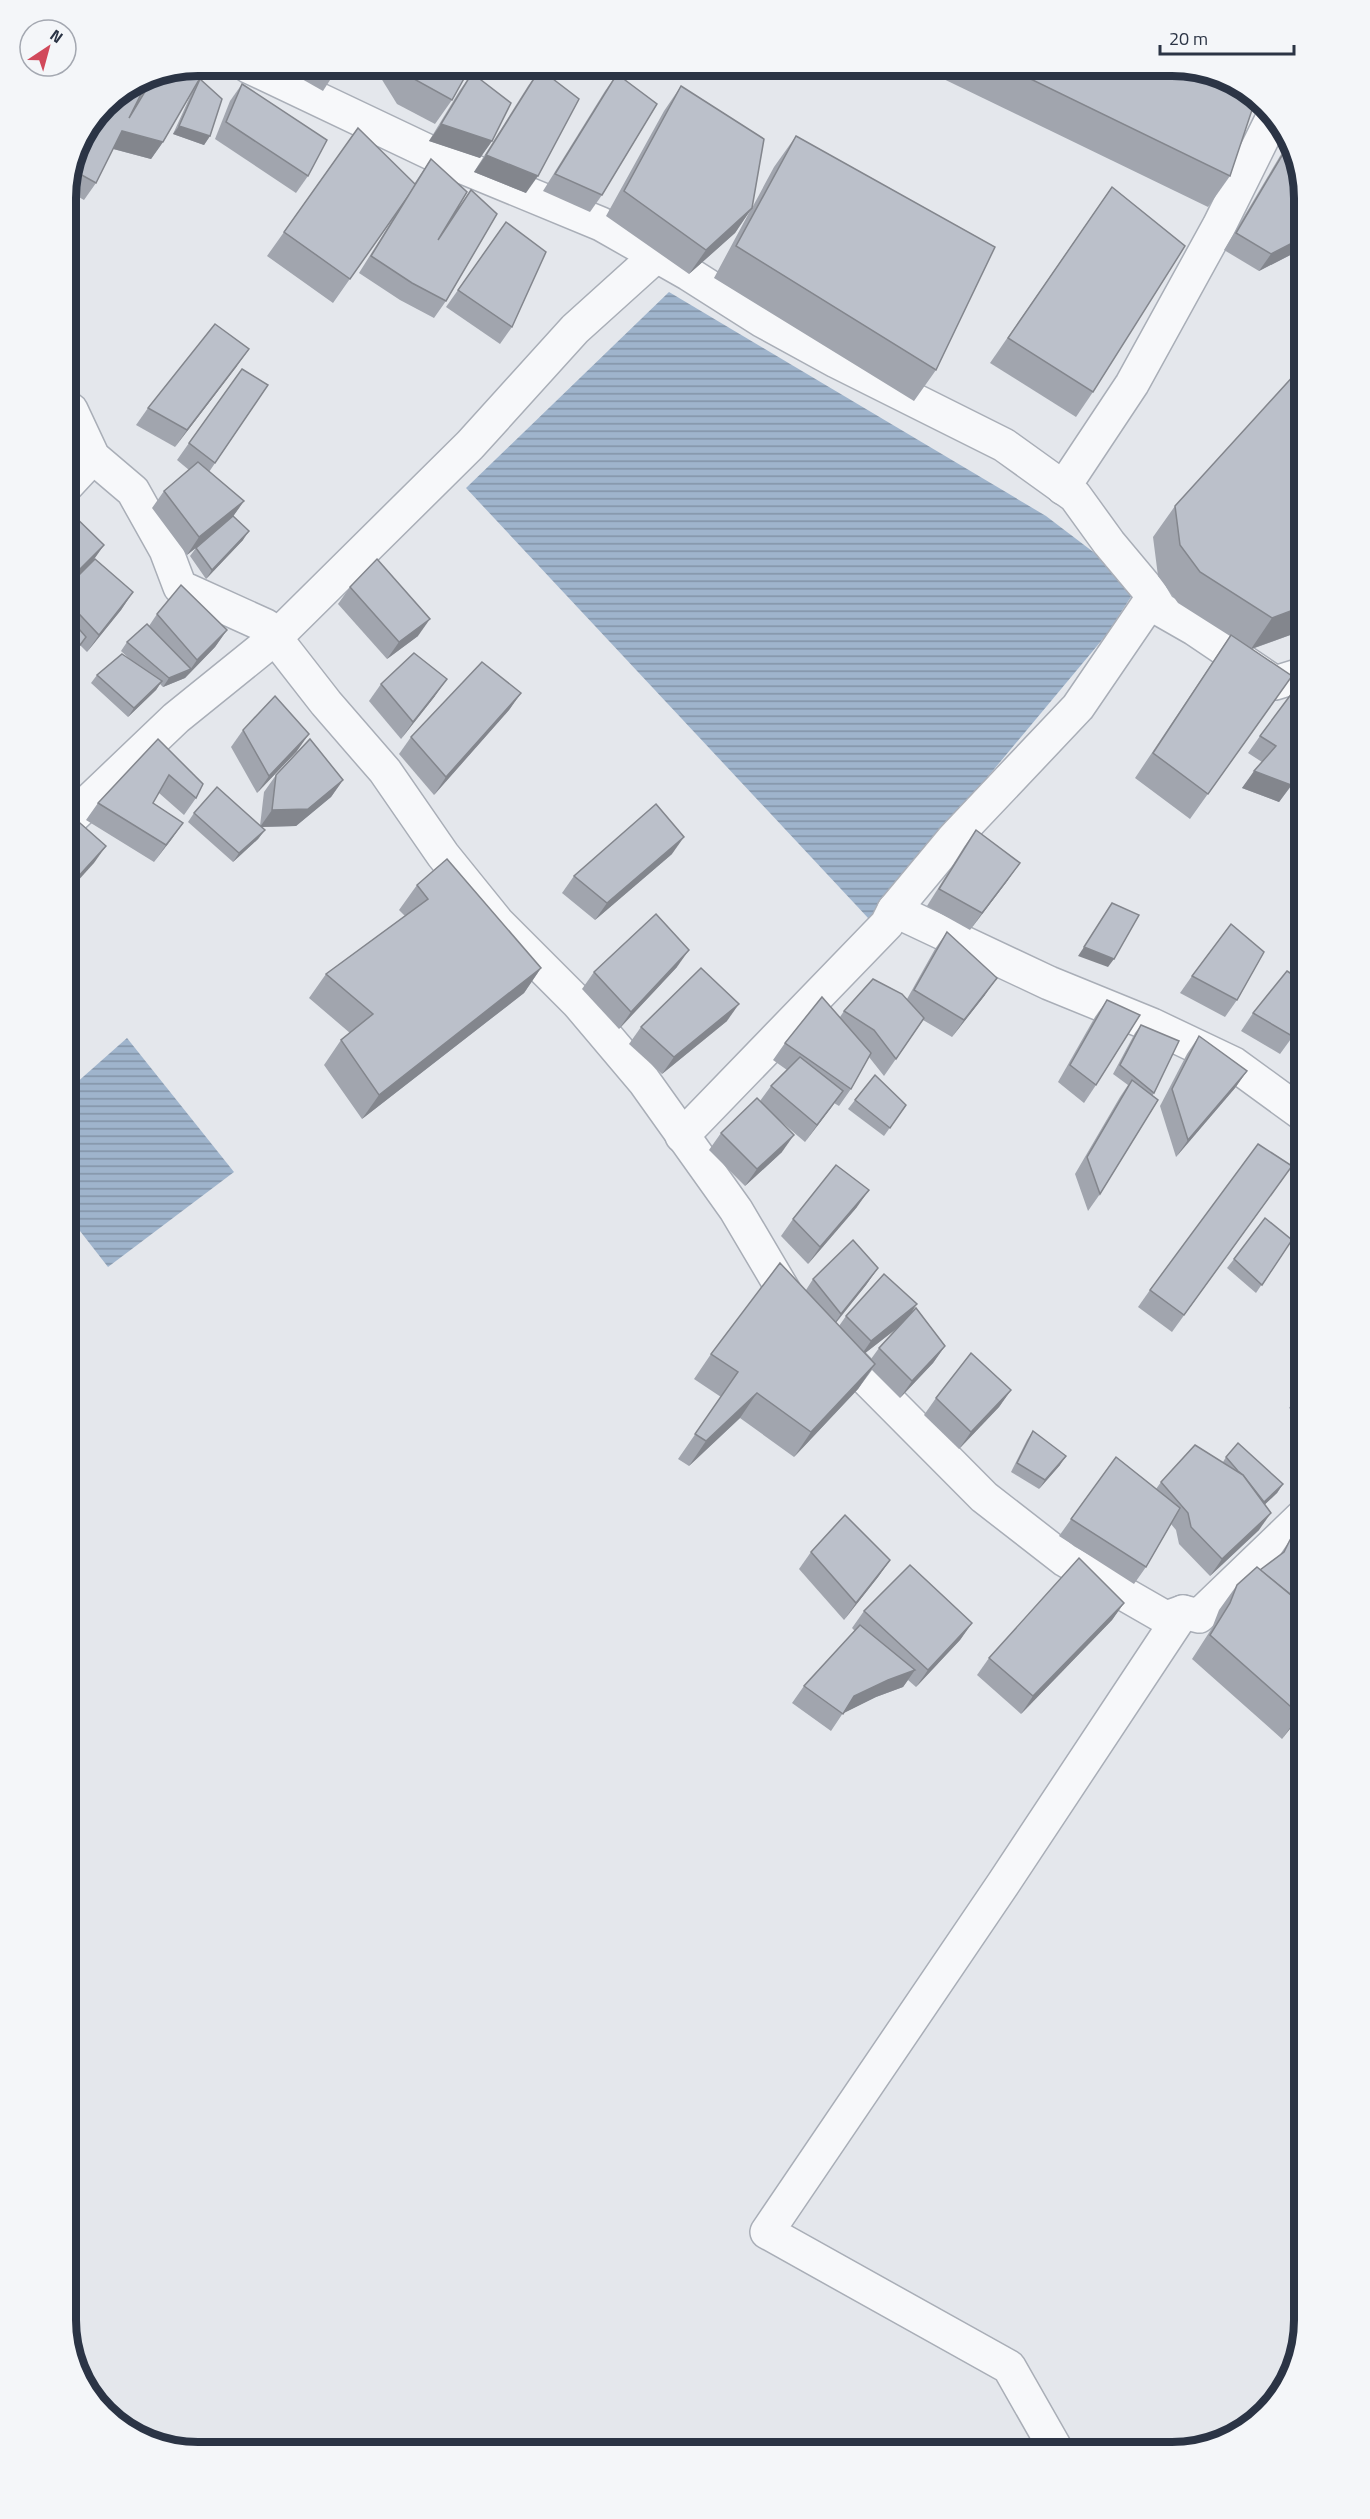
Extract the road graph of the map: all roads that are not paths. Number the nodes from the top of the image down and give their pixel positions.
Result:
1 (271, 77) edge
2 (1271, 128) edge
3 (657, 255) junction
4 (77, 423) edge
5 (93, 457) junction
6 (77, 474) edge
7 (1063, 488) junction
8 (1150, 592) junction
9 (275, 638) junction
10 (1294, 677) edge
11 (77, 813) edge
12 (894, 910) junction
13 (1294, 1108) edge
14 (682, 1137) junction
15 (1294, 1525) edge
16 (1183, 1612) junction
17 (1052, 2442) edge

1 - 3 street
2 - 7 street
3 - 7 street
3 - 9 street
4 - 5 street
5 - 6 street
5 - 9 street
7 - 8 street
8 - 10 street
8 - 12 street
9 - 11 street
9 - 14 street
12 - 13 street
12 - 14 street
14 - 16 street
15 - 16 street
16 - 17 street

